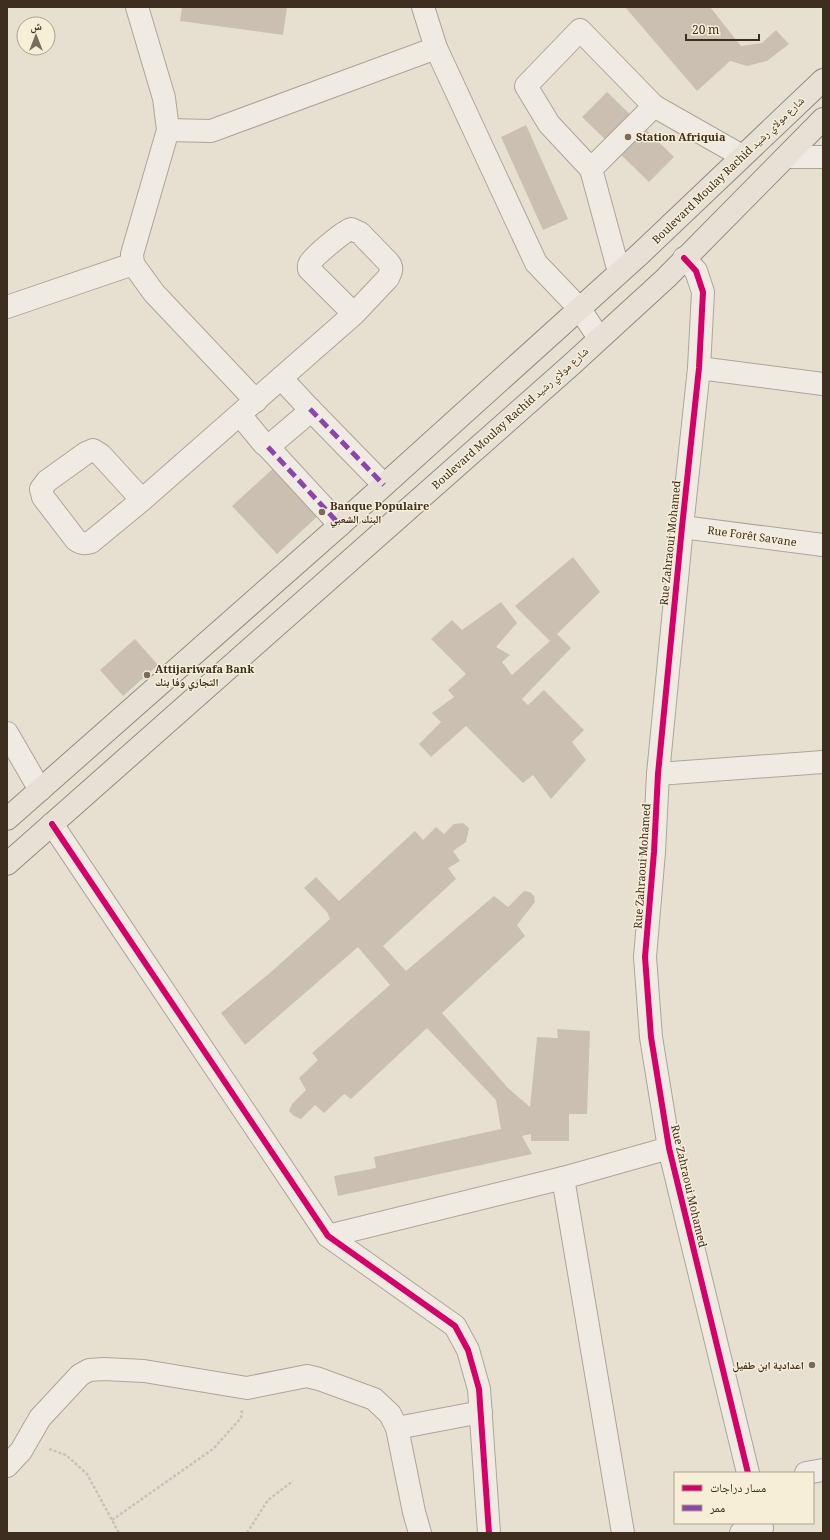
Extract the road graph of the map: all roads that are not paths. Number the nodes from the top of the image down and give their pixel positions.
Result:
1 (138, 7) edge
2 (423, 7) edge
3 (436, 48) junction
4 (823, 80) edge
5 (654, 106) junction
6 (823, 119) edge
7 (168, 130) junction
8 (742, 156) junction
9 (786, 157) junction
10 (823, 157) edge
11 (591, 169) junction
12 (684, 258) junction
13 (133, 264) junction
14 (619, 272) junction
15 (7, 307) edge
16 (579, 308) junction
17 (354, 314) dead end
18 (599, 338) junction
19 (699, 368) junction
20 (281, 378) junction
21 (823, 384) edge
22 (256, 401) junction
23 (310, 409) junction
24 (240, 415) junction
25 (268, 447) junction
26 (384, 485) junction
27 (142, 500) junction
28 (340, 525) junction
29 (682, 527) junction
30 (823, 545) edge
31 (7, 733) edge
32 (823, 762) edge
33 (658, 774) junction
34 (40, 790) junction
35 (7, 819) edge
36 (52, 824) junction
37 (7, 864) edge
38 (669, 1148) junction
39 (563, 1178) junction
40 (328, 1236) junction
41 (481, 1412) junction
42 (397, 1428) junction
43 (7, 1466) edge
44 (823, 1470) edge
45 (748, 1472) edge
46 (812, 1472) edge
47 (762, 1528) edge
48 (420, 1533) edge
49 (490, 1533) edge
50 (623, 1533) edge
51 (741, 1533) edge

1 - 7 street
2 - 3 street
3 - 7 street
3 - 16 street
4 - 8 main road, Boulevard Moulay Rachid شارع مولاي رشيد
5 - 8 street
5 - 11 street
5 - 11 street
6 - 9 main road, Boulevard Moulay Rachid شارع مولاي رشيد
7 - 13 street
8 - 14 main road, Boulevard Moulay Rachid شارع مولاي رشيد
9 - 10 street
9 - 12 main road, Boulevard Moulay Rachid شارع مولاي رشيد
11 - 14 street
12 - 18 main road, Boulevard Moulay Rachid شارع مولاي رشيد
12 - 19 street, Rue Zahraoui Mohamed
13 - 15 street
13 - 22 street
14 - 16 main road, Boulevard Moulay Rachid شارع مولاي رشيد
16 - 18 street
16 - 26 main road, Boulevard Moulay Rachid شارع مولاي رشيد
17 - 20 street
18 - 36 main road, Boulevard Moulay Rachid شارع مولاي رشيد
19 - 21 street
19 - 29 street, Rue Zahraoui Mohamed
20 - 22 street
20 - 23 street
22 - 24 street
23 - 25 street
23 - 26 street
24 - 25 street
24 - 27 street
25 - 28 street
26 - 28 main road, Boulevard Moulay Rachid شارع مولاي رشيد
27 - 27 street
28 - 34 main road, Boulevard Moulay Rachid شارع مولاي رشيد
29 - 30 street, Rue Forêt Savane
29 - 33 street, Rue Zahraoui Mohamed
31 - 34 street
32 - 33 street
33 - 38 street, Rue Zahraoui Mohamed
34 - 35 main road, Boulevard Moulay Rachid شارع مولاي رشيد
36 - 37 main road, Boulevard Moulay Rachid شارع مولاي رشيد
36 - 40 street
38 - 39 street
38 - 45 street, Rue Zahraoui Mohamed
39 - 40 street
39 - 50 street
40 - 41 street
41 - 42 street
41 - 49 street
42 - 43 street
42 - 48 street
44 - 46 street
47 - 51 street

